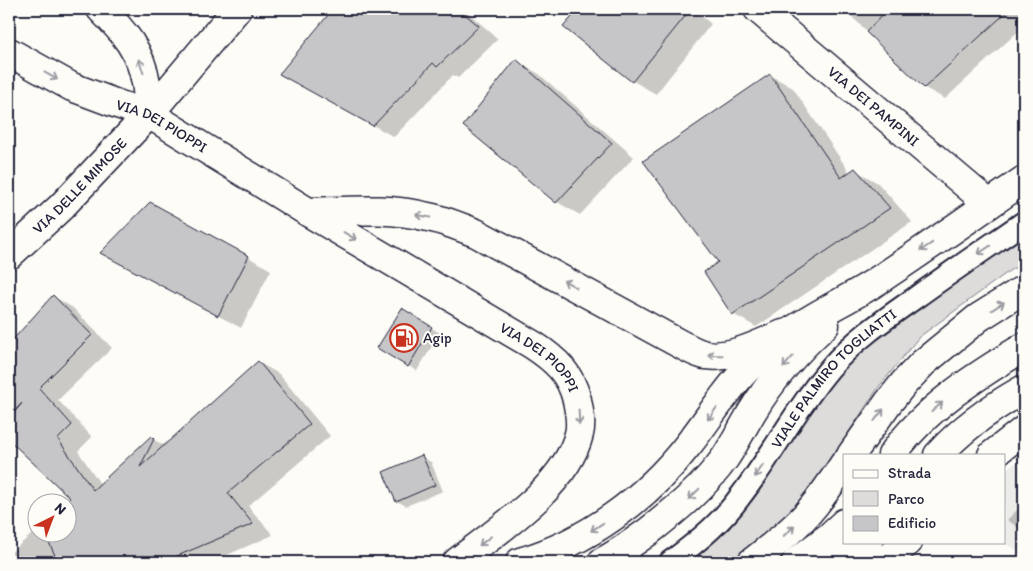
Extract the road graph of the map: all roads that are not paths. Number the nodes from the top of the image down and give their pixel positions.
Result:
1 (89, 9) edge
2 (237, 9) edge
3 (758, 9) edge
4 (109, 16) edge
5 (9, 52) edge
6 (149, 114) junction
7 (1024, 180) edge
8 (989, 204) junction
9 (308, 212) junction
10 (1024, 222) edge
11 (9, 255) edge
12 (876, 282) junction
13 (1024, 289) edge
14 (794, 329) junction
15 (1024, 346) edge
16 (1024, 389) edge
17 (1024, 430) edge
18 (852, 454) edge
19 (893, 454) edge
20 (939, 454) edge
21 (993, 454) edge
22 (843, 466) edge
23 (843, 524) edge
24 (865, 544) edge
25 (906, 544) edge
26 (457, 562) edge
27 (520, 562) edge
28 (602, 562) edge
29 (670, 562) edge
30 (752, 562) edge
31 (796, 562) edge
32 (836, 562) edge
33 (883, 562) edge

1 - 4 street
2 - 6 street, VIA DELLE MIMOSE
3 - 8 street, VIA DEI PAMPINI
6 -> 4 street
5 -> 6 street, VIA DEI PIOPPI
6 - 9 street, VIA DEI PIOPPI
6 - 11 street, VIA DELLE MIMOSE
7 - 8 street
8 -> 12 street
14 -> 9 street
9 -> 26 street, VIA DEI PIOPPI
10 -> 29 lane, VIALE PALMIRO TOGLIATTI
12 - 14 street
12 -> 28 street
18 -> 13 street
14 -> 27 street
19 -> 15 street
16 - 20 street
17 - 21 street
30 -> 22 street
23 - 31 street
24 - 32 street
25 - 33 street

